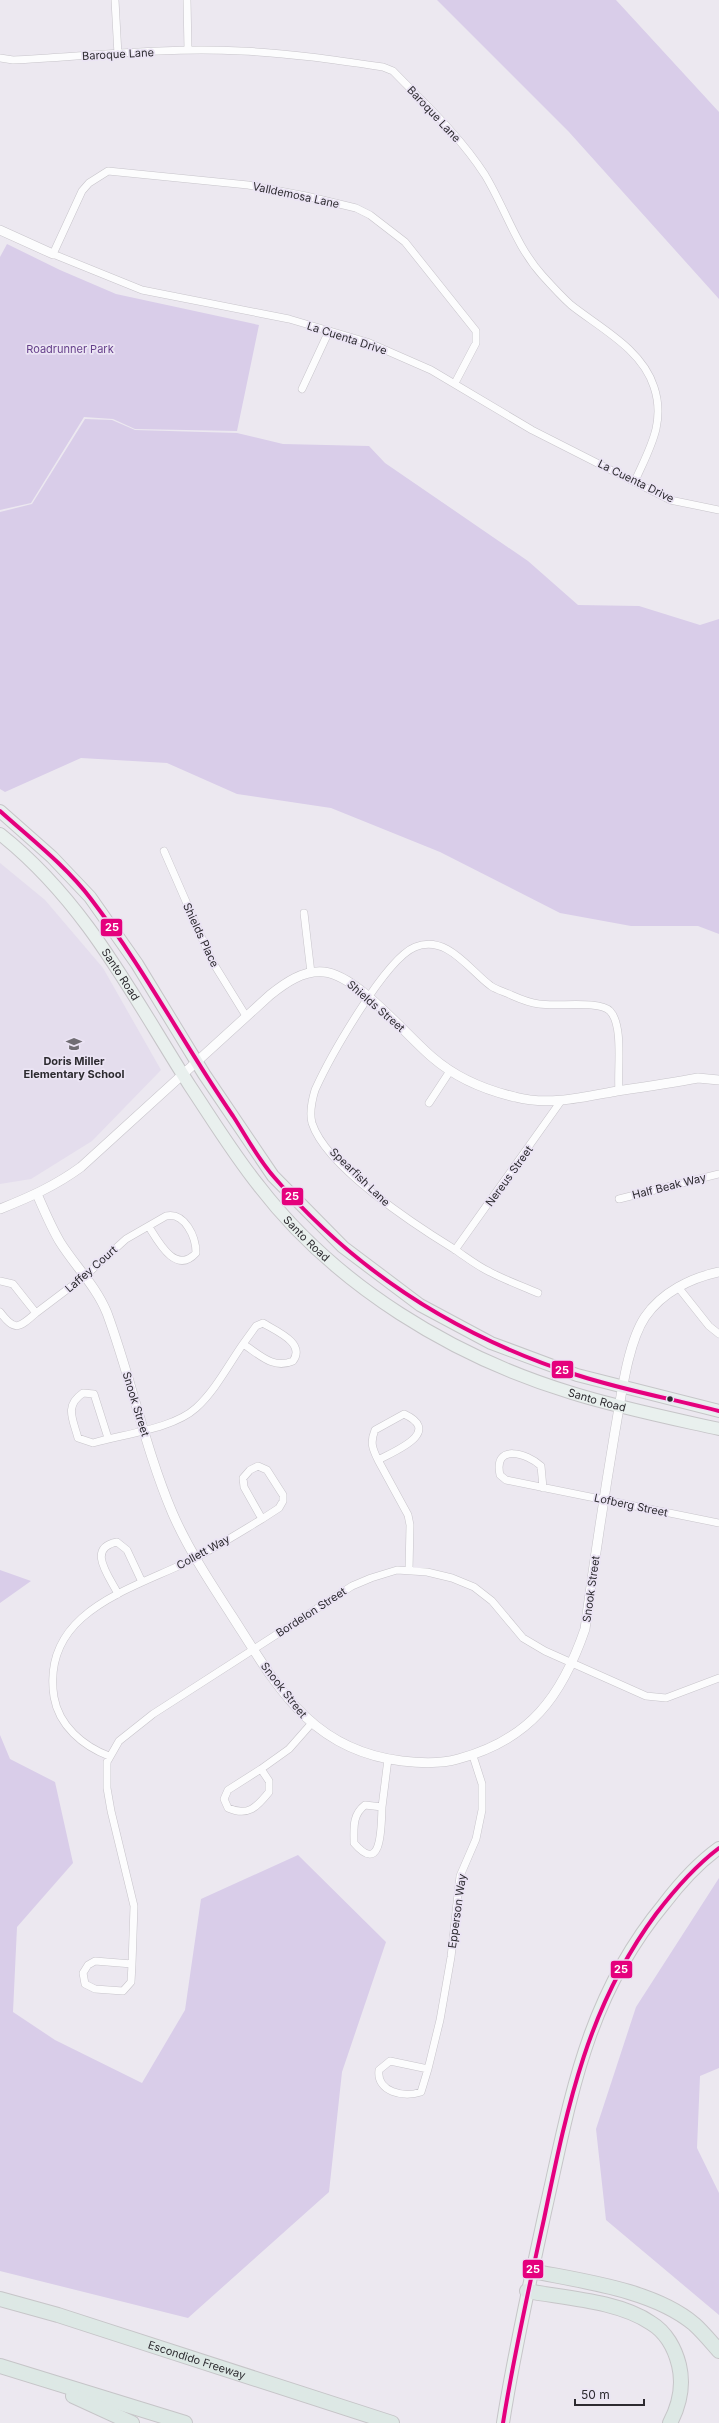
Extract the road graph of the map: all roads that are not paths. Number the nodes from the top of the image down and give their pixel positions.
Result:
1 (115, 0) edge
2 (187, 0) edge
3 (188, 50) junction
4 (118, 55) junction
5 (0, 58) edge
6 (0, 230) edge
7 (53, 254) junction
8 (330, 331) junction
9 (455, 383) junction
10 (302, 389) dead end
11 (635, 481) junction
12 (719, 510) edge
13 (0, 811) edge
14 (0, 834) edge
15 (164, 851) dead end
16 (304, 913) dead end
17 (311, 973) junction
18 (368, 997) junction
19 (246, 1016) junction
20 (196, 1061) junction
21 (450, 1071) junction
22 (183, 1074) junction
23 (719, 1080) edge
24 (619, 1091) junction
25 (561, 1101) junction
26 (429, 1103) dead end
27 (719, 1174) edge
28 (37, 1194) junction
29 (619, 1199) dead end
30 (0, 1209) edge
31 (149, 1227) junction
32 (455, 1250) junction
33 (719, 1272) edge
34 (85, 1276) junction
35 (0, 1280) edge
36 (678, 1287) junction
37 (538, 1293) dead end
38 (0, 1312) edge
39 (36, 1314) junction
40 (719, 1334) edge
41 (243, 1344) junction
42 (623, 1388) junction
43 (620, 1405) junction
44 (719, 1411) edge
45 (719, 1429) edge
46 (144, 1430) junction
47 (108, 1438) junction
48 (378, 1460) junction
49 (543, 1488) junction
50 (604, 1499) junction
51 (262, 1519) junction
52 (719, 1523) edge
53 (195, 1558) junction
54 (409, 1570) junction
55 (142, 1582) junction
56 (118, 1594) junction
57 (253, 1649) junction
58 (573, 1664) junction
59 (719, 1678) edge
60 (311, 1724) junction
61 (109, 1756) junction
62 (473, 1756) junction
63 (388, 1759) junction
64 (261, 1769) junction
65 (382, 1807) junction
66 (719, 1848) edge
67 (132, 1964) junction
68 (428, 2068) junction
69 (532, 2271) junction
70 (528, 2291) junction
71 (0, 2299) edge
72 (719, 2351) edge
73 (0, 2366) edge
74 (21, 2372) junction
75 (503, 2420) edge
76 (132, 2423) edge
77 (185, 2423) edge
78 (392, 2423) edge
79 (670, 2423) edge

1 - 4 street
2 - 3 street
3 - 4 street, Baroque Lane
3 - 11 street, Baroque Lane
4 - 5 street, Baroque Lane
6 - 7 street, La Cuenta Drive
7 - 8 street, La Cuenta Drive
7 - 9 street, Valldemosa Lane
8 - 9 street, La Cuenta Drive
8 - 10 street
9 - 11 street, La Cuenta Drive
11 - 12 street, La Cuenta Drive
13 - 20 main road, Santo Road
14 - 22 main road, Santo Road
15 - 19 street, Shields Place
16 - 17 street
17 - 18 street, Shields Street
17 - 19 street, Shields Street
18 - 21 street, Shields Street
18 - 24 street, Spearfish Lane
18 - 32 street, Spearfish Lane
19 - 20 street, Shields Street
20 - 22 street, Shields Street
20 - 42 main road, Santo Road
21 - 25 street, Shields Street
21 - 26 street
22 - 28 street, Shields Street
22 - 43 main road, Santo Road
23 - 24 street, Shields Street
24 - 25 street, Shields Street
25 - 32 street, Nereus Street
27 - 29 street, Half Beak Way
28 - 30 street, Shields Street
28 - 34 street, Snook Street
31 - 31 street, Laffey Court
31 - 34 street, Laffey Court
32 - 37 street, Spearfish Lane
33 - 36 street, Snook Street
34 - 39 street, Laffey Court
34 - 46 street, Snook Street
35 - 39 street
36 - 40 street
36 - 42 street, Snook Street
38 - 39 street, Laffey Court
41 - 41 street
41 - 46 street
42 - 43 street, Snook Street
42 - 44 main road, Santo Road
43 - 45 main road, Santo Road
43 - 50 street, Snook Street
46 - 47 street
46 - 53 street, Snook Street
47 - 47 street
48 - 48 street
48 - 54 street
49 - 49 street, Lofberg Street
49 - 50 street, Lofberg Street
50 - 52 street, Lofberg Street
50 - 58 street, Snook Street
51 - 51 street, Collett Way
51 - 53 street, Collett Way
53 - 55 street, Collett Way
53 - 57 street, Snook Street
54 - 57 street, Bordelon Street
54 - 58 street, Bordelon Street
55 - 56 street, Collett Way
55 - 56 street
56 - 61 street, Collett Way
57 - 60 street, Snook Street
57 - 61 street, Bordelon Street
58 - 59 street, Bordelon Street
58 - 62 street, Snook Street
60 - 63 street, Snook Street
60 - 64 street
61 - 67 street
62 - 63 street, Snook Street
62 - 68 street, Epperson Way
63 - 65 street
64 - 64 street
65 - 65 street
66 - 69 main road
67 - 67 street
68 - 68 street, Epperson Way
69 - 70 main road
69 - 72 highway
70 - 75 main road
70 - 79 highway
71 - 78 highway, Escondido Freeway
73 - 74 highway
74 - 76 highway
74 - 77 highway

